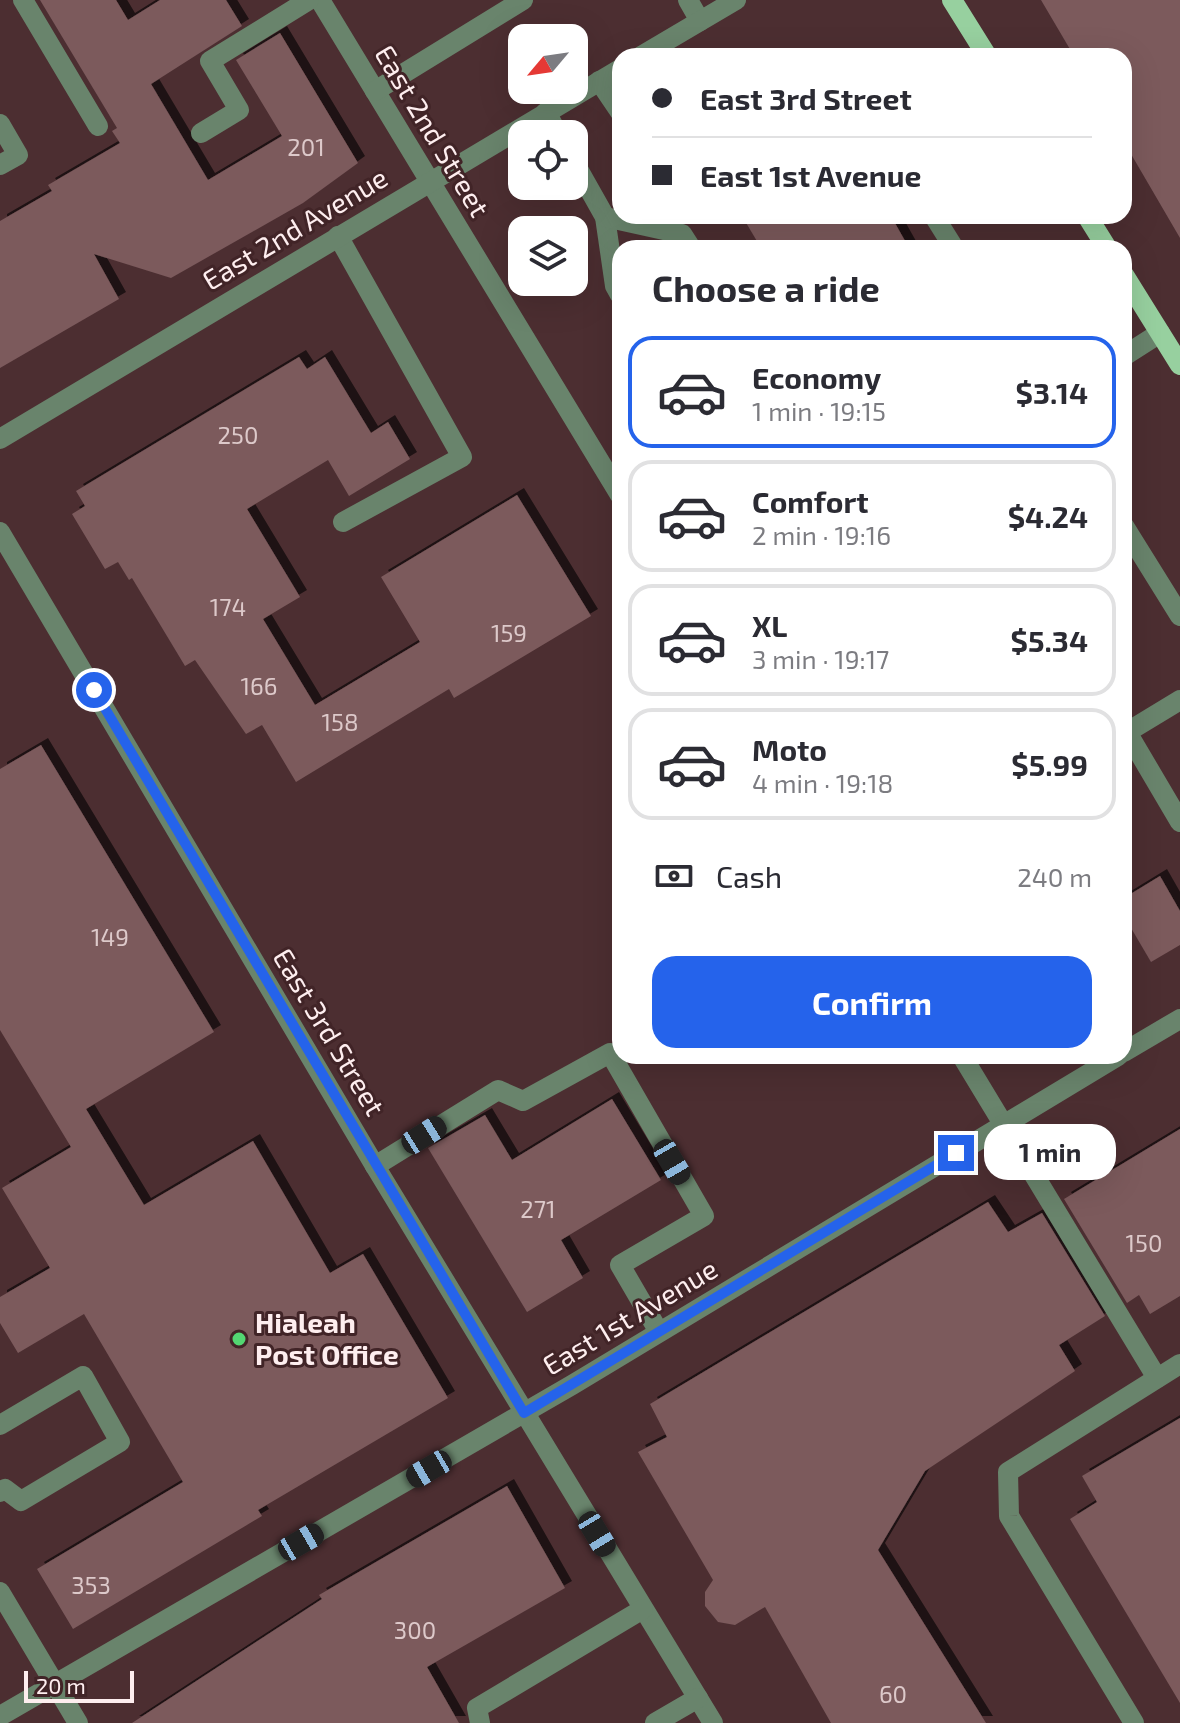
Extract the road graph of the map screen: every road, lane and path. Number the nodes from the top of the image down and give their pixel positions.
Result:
1 (23, 0) edge
2 (309, 0) edge
3 (320, 0) edge
4 (523, 0) edge
5 (688, 0) edge
6 (736, 0) edge
7 (952, 0) edge
8 (700, 21) junction
9 (654, 48) edge
10 (982, 48) edge
11 (612, 74) edge
12 (599, 81) junction
13 (375, 91) junction
14 (612, 100) edge
15 (546, 112) junction
16 (550, 120) edge
17 (0, 124) edge
18 (98, 126) dead end
19 (201, 133) dead end
20 (0, 165) edge
21 (429, 181) junction
22 (588, 187) edge
23 (605, 217) junction
24 (612, 219) edge
25 (637, 224) edge
26 (338, 236) junction
27 (686, 240) edge
28 (612, 265) edge
29 (1132, 288) edge
30 (1160, 333) junction
31 (1132, 351) edge
32 (1180, 365) edge
33 (0, 439) edge
34 (612, 482) edge
35 (343, 522) dead end
36 (0, 532) edge
37 (1132, 539) edge
38 (1180, 616) edge
39 (1180, 700) edge
40 (1132, 729) edge
41 (1132, 743) edge
42 (1180, 822) edge
43 (1180, 1019) edge
44 (1132, 1047) edge
45 (612, 1056) edge
46 (616, 1064) edge
47 (967, 1064) edge
48 (1088, 1064) edge
49 (1004, 1125) junction
50 (375, 1166) junction
51 (659, 1332) junction
52 (1180, 1364) edge
53 (1157, 1378) junction
54 (524, 1413) junction
55 (0, 1425) edge
56 (0, 1492) edge
57 (0, 1592) edge
58 (643, 1609) junction
59 (54, 1683) junction
60 (698, 1698) junction
61 (0, 1716) edge
62 (78, 1723) edge
63 (480, 1723) edge
64 (655, 1723) edge
65 (713, 1723) edge
66 (1134, 1723) edge

1 - 18 street
2 - 19 street
3 - 13 street, East 2nd Street
4 - 13 street
5 - 8 street
6 - 8 street
7 - 10 main road
8 - 9 street
11 - 12 street, East 2nd Avenue
12 - 14 street
12 - 15 street, East 2nd Avenue
13 - 21 street, East 2nd Street
15 - 16 street
15 - 21 street, East 2nd Avenue
17 - 20 street
21 - 26 street, East 2nd Avenue
21 - 34 street, East 2nd Street
22 - 23 street
23 - 24 street
23 - 28 street
25 - 27 street
26 - 33 street, East 2nd Avenue
26 - 35 street
29 - 30 main road
30 - 31 street
30 - 32 main road
36 - 50 street, East 3rd Street
37 - 38 street
39 - 40 street
41 - 42 street
43 - 44 street
45 - 50 street
46 - 51 street
47 - 49 street
48 - 49 street, East 1st Avenue
49 - 51 street, East 1st Avenue
49 - 53 street
50 - 54 street, East 3rd Street
51 - 54 street, East 1st Avenue
52 - 53 street
53 - 66 street
54 - 58 street, East 3rd Street
54 - 59 street, East 1st Avenue
55 - 56 street
57 - 59 street
58 - 60 street, East 3rd Street
58 - 63 street
59 - 61 street, East 1st Avenue
59 - 62 street
60 - 64 street
60 - 65 street, East 3rd Street

